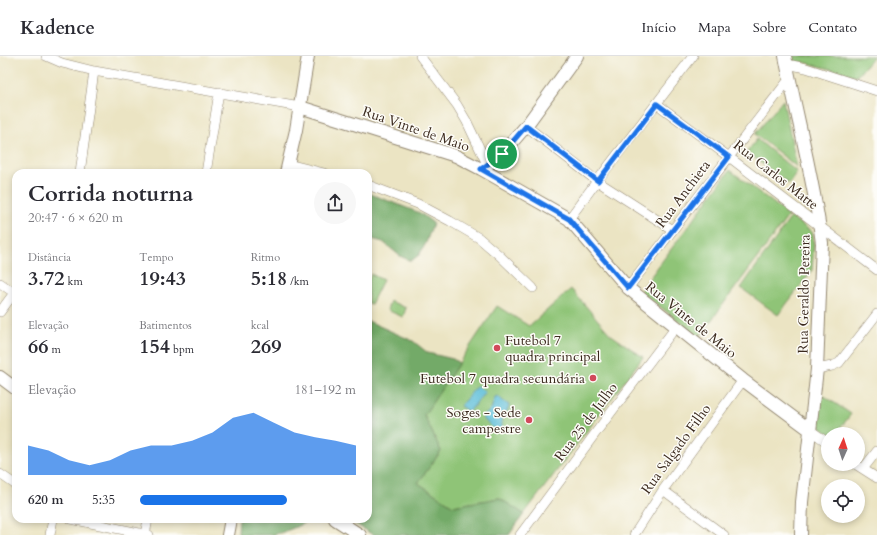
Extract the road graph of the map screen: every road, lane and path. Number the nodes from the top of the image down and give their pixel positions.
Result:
1 (46, 56) edge
2 (308, 56) edge
3 (420, 56) edge
4 (577, 56) edge
5 (693, 56) edge
6 (786, 60) edge
7 (94, 71) junction
8 (790, 78) junction
9 (219, 92) junction
10 (877, 92) edge
11 (657, 104) junction
12 (300, 107) junction
13 (526, 126) junction
14 (729, 157) junction
15 (484, 166) junction
16 (287, 168) edge
17 (81, 169) edge
18 (207, 169) edge
19 (598, 181) junction
20 (372, 187) edge
21 (569, 219) junction
22 (820, 227) junction
23 (673, 230) junction
24 (877, 270) edge
25 (0, 283) edge
26 (533, 288) dead end
27 (628, 288) junction
28 (12, 291) edge
29 (12, 297) edge
30 (0, 312) edge
31 (877, 314) edge
32 (676, 327) junction
33 (817, 369) junction
34 (0, 377) edge
35 (743, 380) junction
36 (12, 386) edge
37 (810, 430) junction
38 (821, 438) edge
39 (877, 450) edge
40 (865, 461) edge
41 (865, 471) edge
42 (0, 474) edge
43 (877, 478) edge
44 (12, 482) edge
45 (663, 490) junction
46 (52, 523) edge
47 (90, 523) edge
48 (148, 523) edge
49 (230, 523) edge
50 (341, 523) edge
51 (50, 535) edge
52 (147, 535) edge
53 (228, 535) edge
54 (360, 535) edge
55 (520, 535) edge
56 (634, 535) edge
57 (724, 535) edge
58 (801, 535) edge

1 - 7 street, Rua Vinte de Maio
2 - 12 street
3 - 15 street
4 - 13 street
5 - 11 street
6 - 8 street, Rua Geraldo Pereira
6 - 10 street
7 - 9 street, Rua Vinte de Maio
7 - 17 street
8 - 14 street, Rua Anchieta
8 - 22 street, Rua Geraldo Pereira
9 - 12 street, Rua Vinte de Maio
9 - 18 street
11 - 14 street, Rua Carlos Matte
11 - 19 street
12 - 15 street, Rua Vinte de Maio
12 - 16 street
13 - 15 street
13 - 19 street
14 - 22 street, Rua Carlos Matte
14 - 23 street, Rua Anchieta
15 - 21 street, Rua Vinte de Maio
19 - 21 street
19 - 23 street
20 - 26 street
21 - 27 street, Rua Vinte de Maio
22 - 24 street, Rua Carlos Matte
22 - 33 street, Rua Geraldo Pereira
23 - 27 street, Rua Anchieta
25 - 28 street
27 - 32 street, Rua Vinte de Maio
29 - 30 street
31 - 33 street
32 - 35 street, Rua Vinte de Maio
32 - 55 street, Rua 25 de Julho
33 - 37 street, Rua Geraldo Pereira
34 - 36 street
35 - 37 street, Rua Vinte de Maio
35 - 45 street, Rua Salgado Filho
37 - 38 street, Rua Vinte de Maio
37 - 58 street, Rua Geraldo Pereira
39 - 40 street
41 - 43 street
42 - 44 street
45 - 56 street, Rua Salgado Filho
45 - 57 street
46 - 51 street
47 - 52 street
48 - 52 street
49 - 53 street
50 - 54 street

